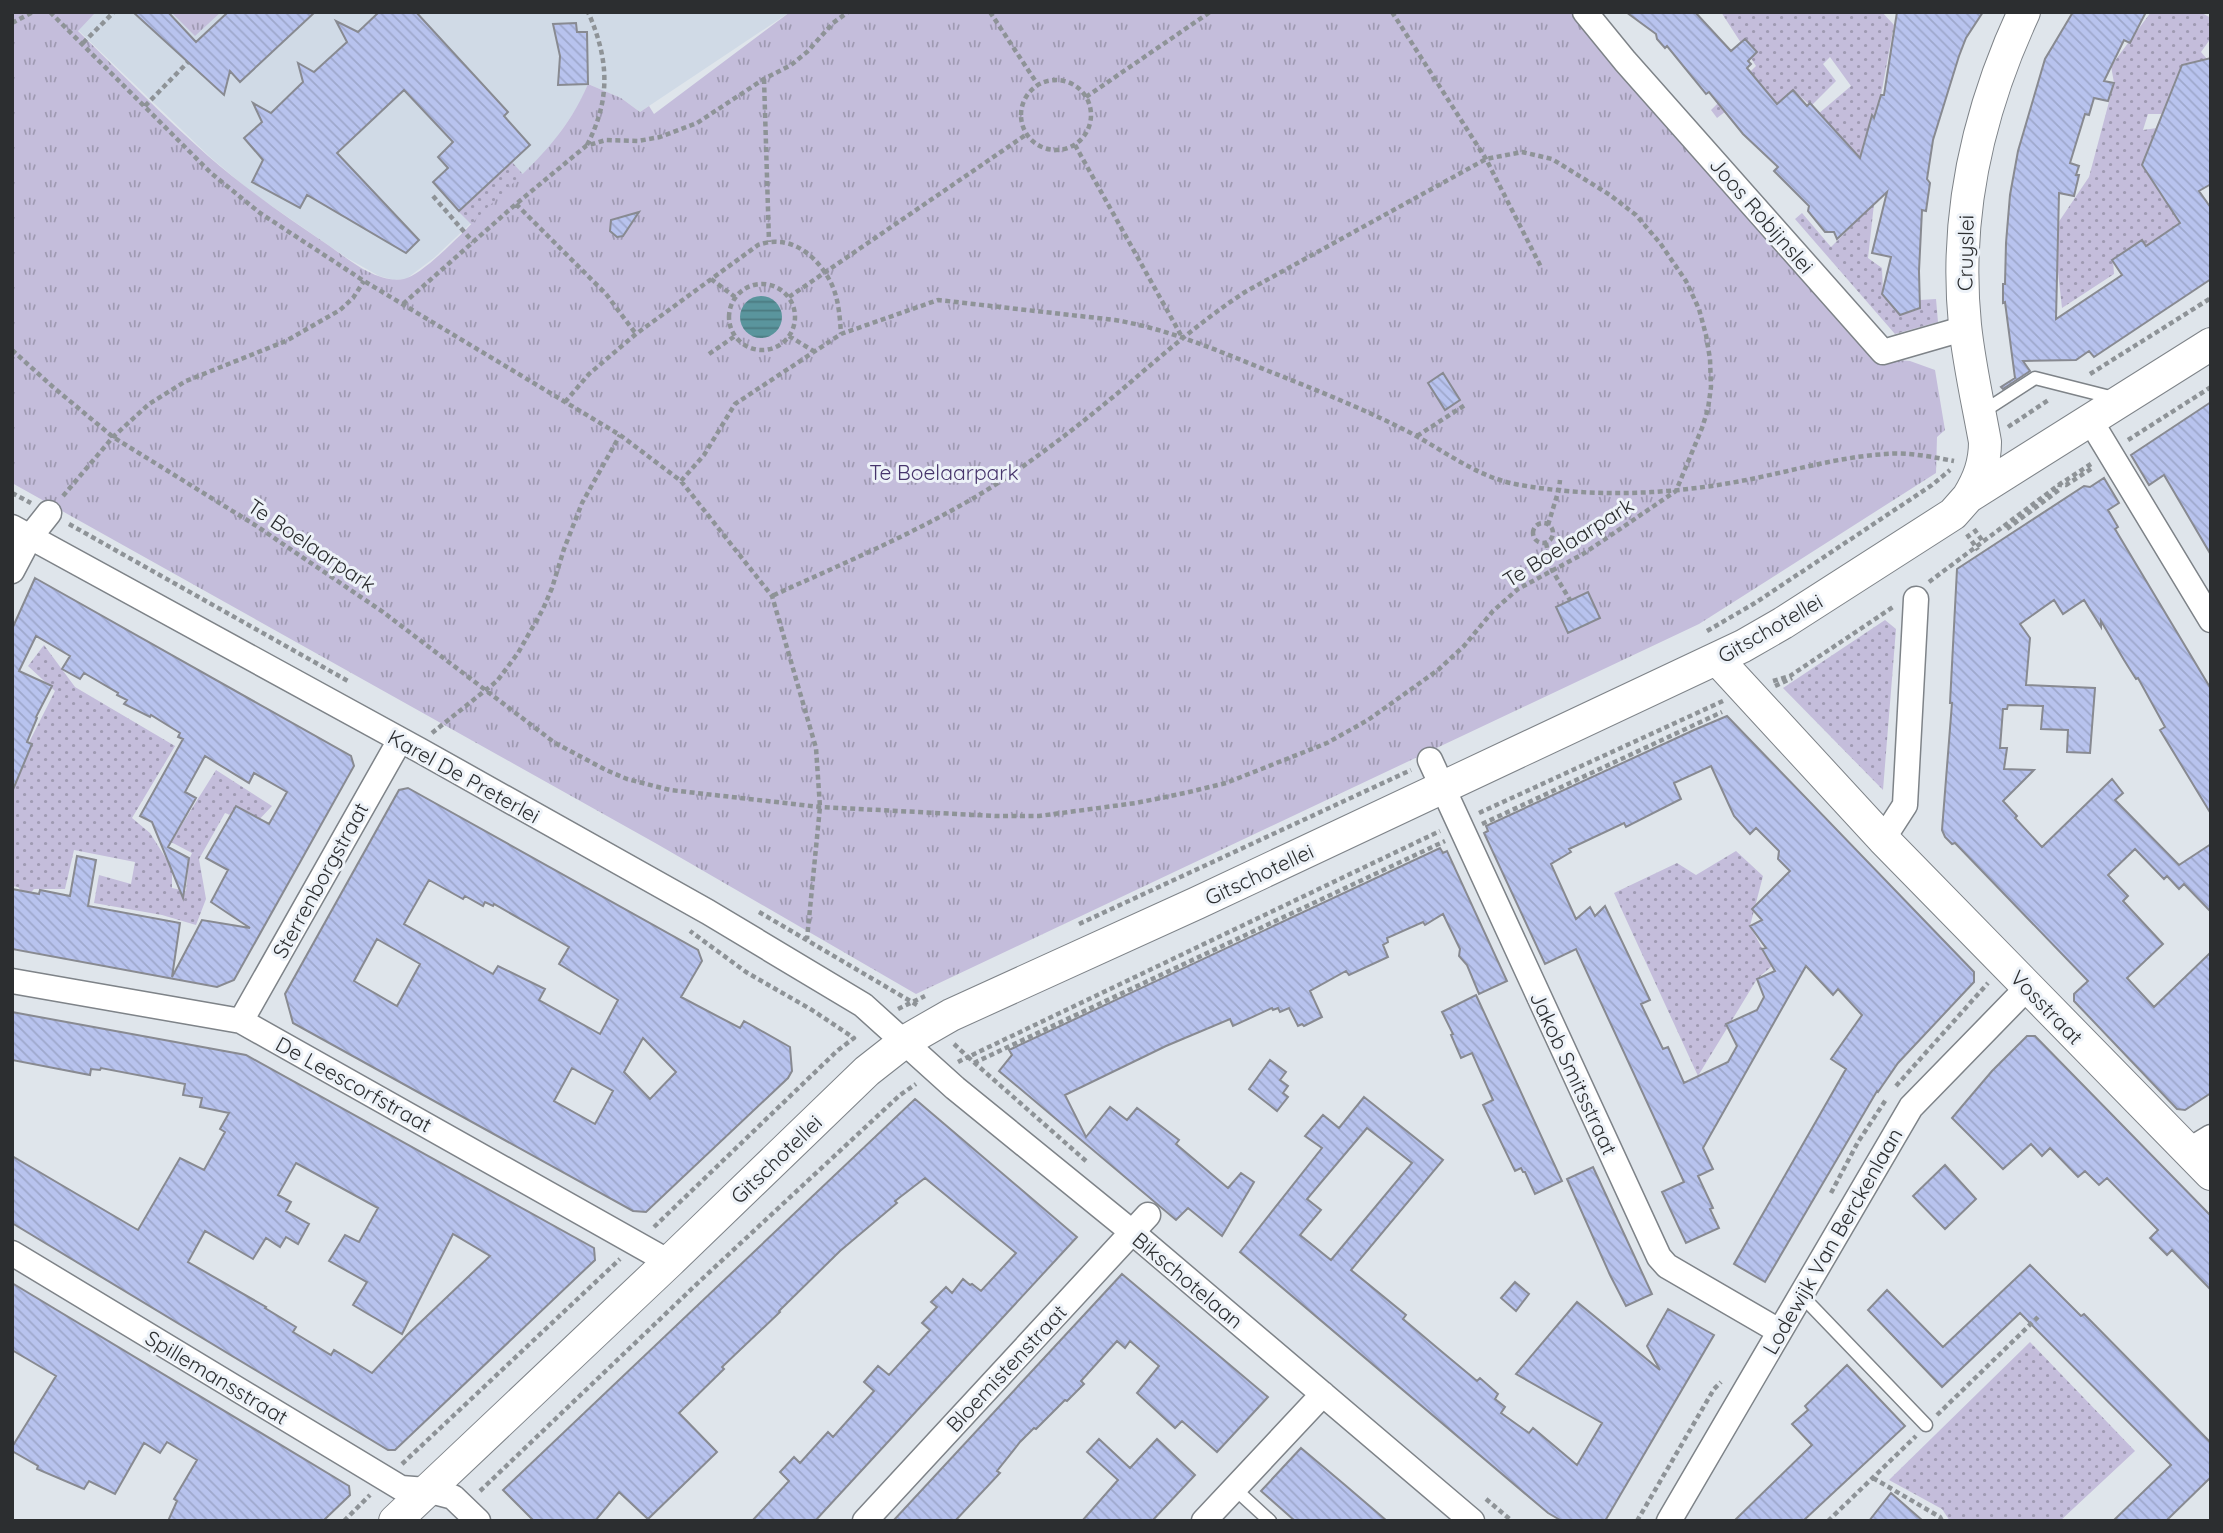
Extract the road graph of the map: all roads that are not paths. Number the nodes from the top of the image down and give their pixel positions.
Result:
1 (1585, 12) edge
2 (2024, 12) edge
3 (1966, 328) junction
4 (2211, 344) edge
5 (2121, 400) junction
6 (1980, 414) junction
7 (2090, 420) junction
8 (1968, 497) junction
9 (49, 513) road end
10 (21, 532) edge
11 (12, 571) edge
12 (1917, 594) road end
13 (2211, 620) edge
14 (1717, 659) junction
15 (400, 740) junction
16 (1436, 774) junction
17 (1883, 839) junction
18 (12, 981) edge
19 (2028, 987) junction
20 (241, 1021) junction
21 (904, 1042) junction
22 (2199, 1144) edge
23 (2211, 1174) edge
24 (1140, 1224) junction
25 (12, 1253) edge
26 (669, 1262) junction
27 (1800, 1294) junction
28 (1779, 1331) junction
29 (1323, 1394) junction
30 (1926, 1425) dead end
31 (1235, 1489) junction
32 (426, 1490) junction
33 (470, 1514) edge
34 (395, 1521) edge
35 (865, 1521) edge
36 (1204, 1521) edge
37 (1270, 1521) edge
38 (1472, 1521) edge
39 (1669, 1521) edge

1 - 3 street, Joos Robijnslei
2 - 3 street, Cruyslei
3 - 6 street, Cruyslei
4 - 5 street, Gitschotellei
5 - 6 lane
5 - 7 street, Gitschotellei
6 - 8 street, Cruyslei
7 - 8 street, Gitschotellei
7 - 13 street
8 - 14 street, Gitschotellei
9 - 10 street
10 - 11 street
10 - 15 street, Karel De Preterlei
12 - 17 street
14 - 16 street, Gitschotellei
14 - 17 street, Vosstraat
15 - 20 street, Sterrenborgstraat
15 - 21 street, Karel De Preterlei
16 - 21 street, Gitschotellei
16 - 28 street, Jakob Smitsstraat
17 - 19 street, Vosstraat
18 - 20 street, De Leescorfstraat
19 - 22 street, Vosstraat
19 - 27 street, Lodewijk Van Berckenlaan
20 - 26 street, De Leescorfstraat
21 - 24 street, Bikschotelaan
21 - 26 street, Gitschotellei
22 - 23 street, Vosstraat
24 - 29 street, Bikschotelaan
24 - 35 street, Bloemistenstraat
25 - 32 street, Spillemansstraat
26 - 32 street, Gitschotellei
27 - 28 street, Lodewijk Van Berckenlaan
27 - 30 lane
28 - 39 street, Lodewijk Van Berckenlaan
29 - 31 street
29 - 38 street, Bikschotelaan
31 - 36 street
31 - 37 lane
32 - 33 street, Spillemansstraat
32 - 34 street, Gitschotellei

